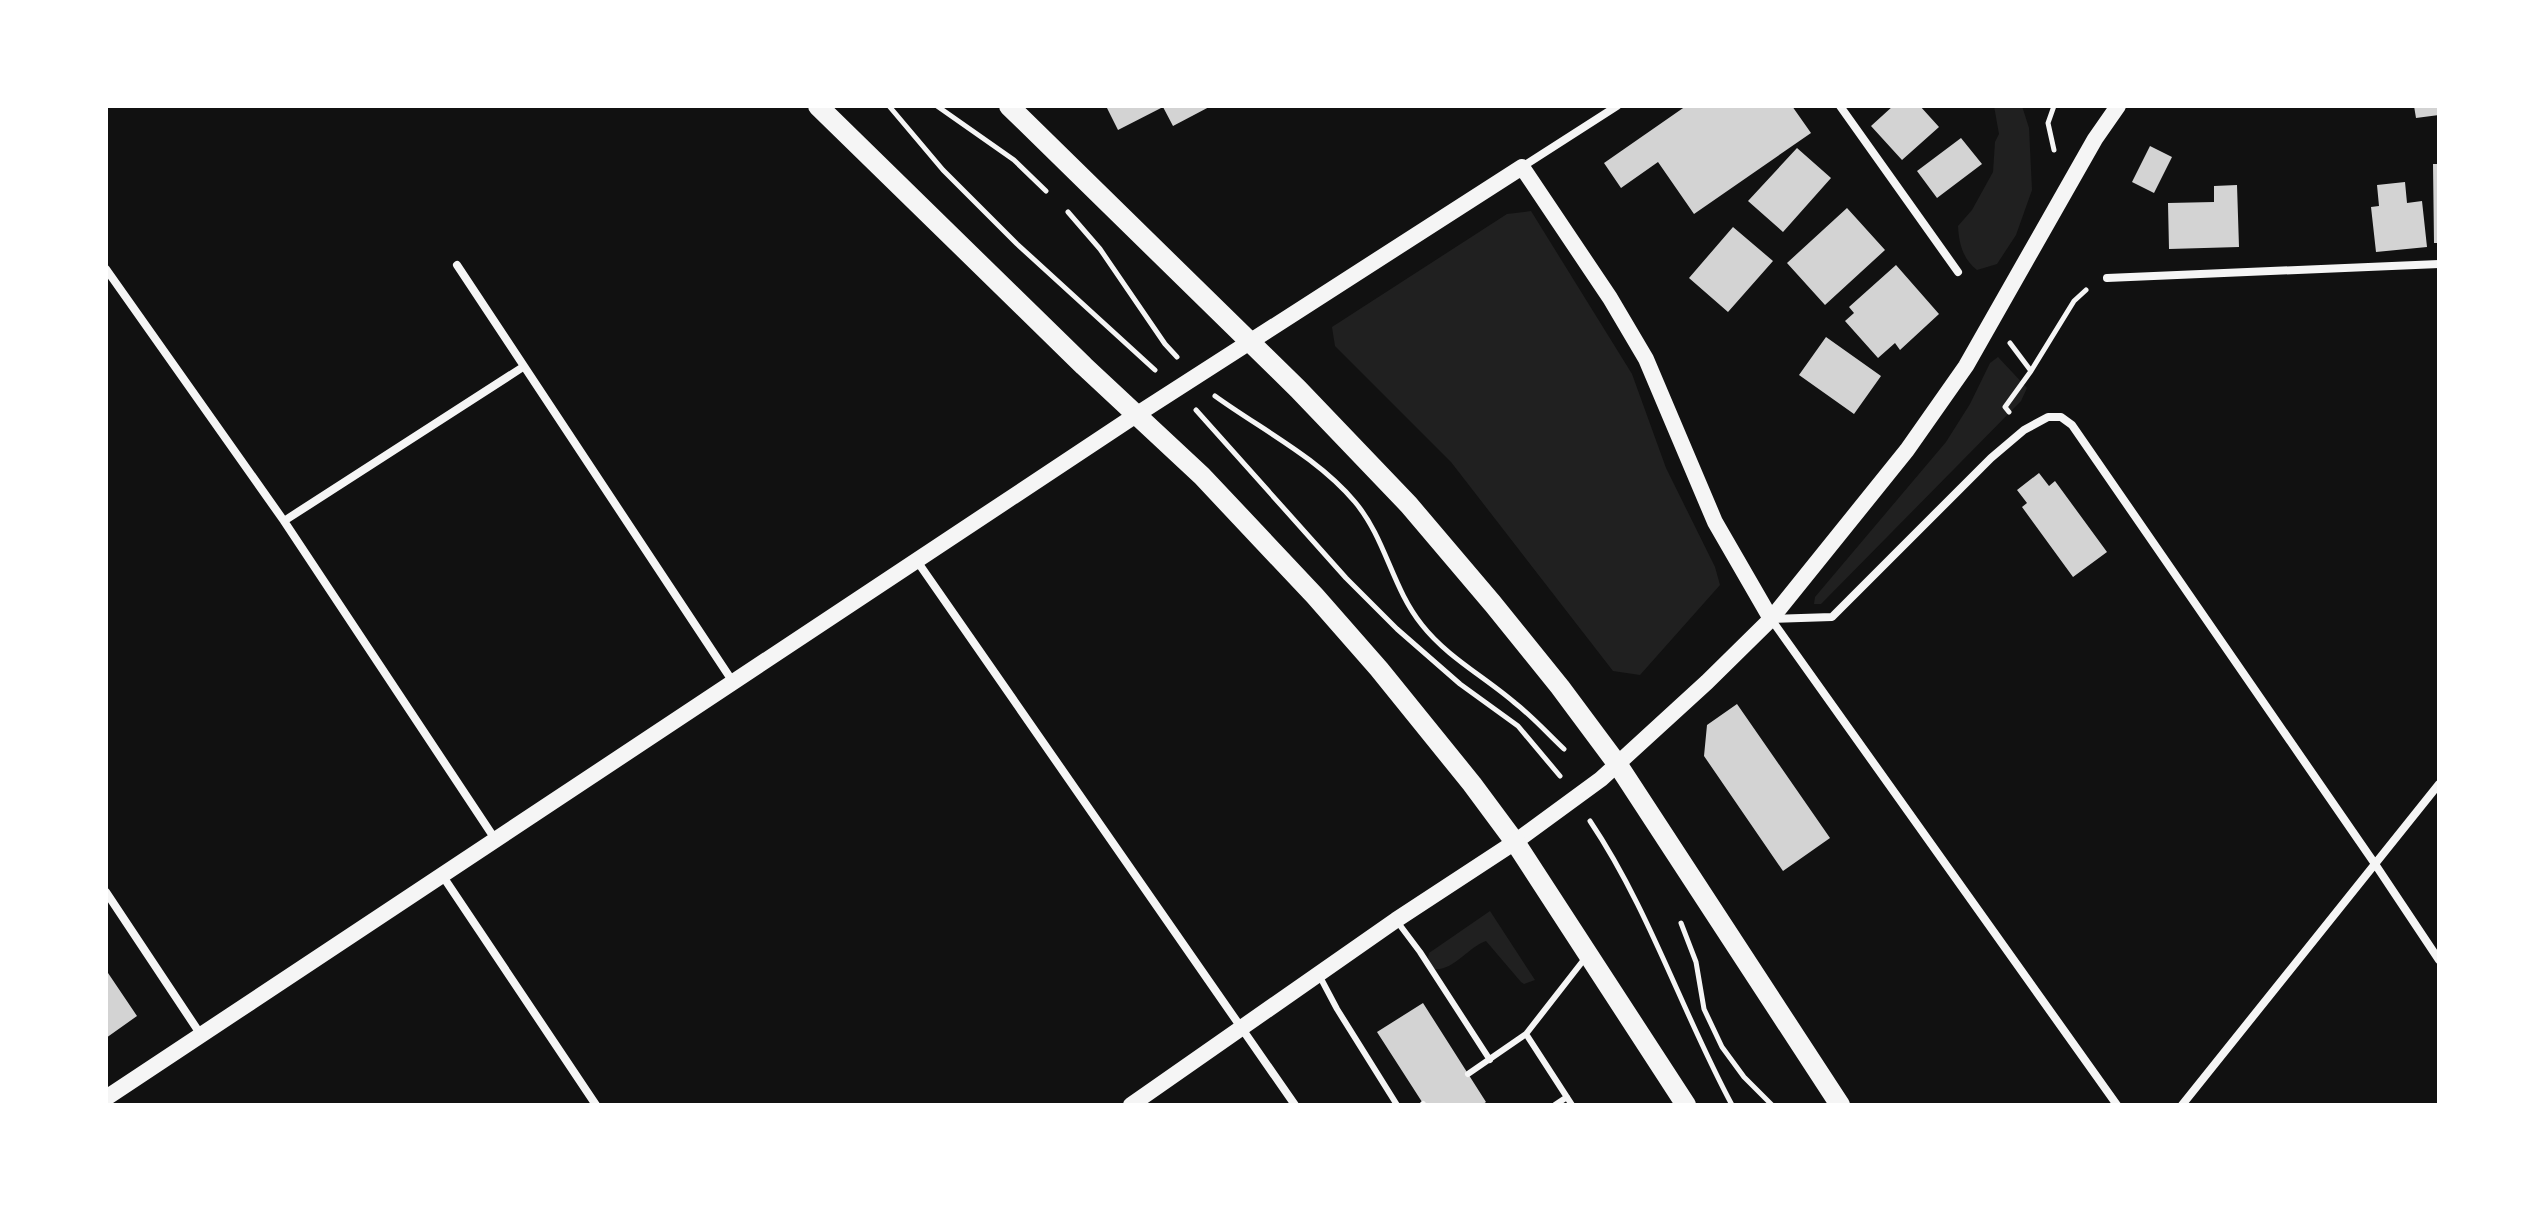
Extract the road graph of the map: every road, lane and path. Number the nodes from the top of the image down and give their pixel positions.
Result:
1 (818, 106) edge
2 (937, 106) edge
3 (1009, 106) edge
4 (1617, 106) edge
5 (1840, 106) edge
6 (2118, 106) edge
7 (1522, 167) junction
8 (1047, 192) dead end
9 (1058, 203) dead end
10 (2439, 264) edge
11 (457, 265) dead end
12 (106, 269) edge
13 (1958, 272) dead end
14 (2107, 278) joint
15 (1249, 342) junction
16 (523, 367) junction
17 (1195, 377) junction
18 (2005, 407) dead end
19 (1136, 415) junction
20 (284, 521) junction
21 (917, 561) junction
22 (1771, 619) junction
23 (733, 683) junction
24 (1618, 765) junction
25 (2439, 784) edge
26 (1592, 785) junction
27 (495, 840) junction
28 (1515, 842) junction
29 (2375, 864) junction
30 (442, 875) junction
31 (106, 892) edge
32 (1396, 920) junction
33 (1680, 920) dead end
34 (1588, 954) junction
35 (2439, 960) edge
36 (1319, 975) junction
37 (1241, 1028) junction
38 (1526, 1034) junction
39 (201, 1035) junction
40 (1490, 1060) junction
41 (1468, 1074) dead end
42 (1567, 1097) junction
43 (106, 1098) edge
44 (596, 1105) edge
45 (1131, 1105) edge
46 (1295, 1105) edge
47 (1397, 1105) edge
48 (1555, 1105) edge
49 (1572, 1105) edge
50 (1686, 1105) edge
51 (1772, 1105) edge
52 (1840, 1105) edge
53 (2117, 1105) edge
54 (2182, 1105) edge

1 - 19 main road
2 - 8 path
3 - 15 main road
4 - 7 street
5 - 13 street
6 - 22 main road
7 - 15 main road
7 - 22 main road
9 - 17 path
10 - 14 street
11 - 16 street
12 - 20 street
14 - 18 path
15 - 17 main road
15 - 24 main road
16 - 20 street
16 - 23 street
17 - 19 main road
17 - 26 path
19 - 21 main road
19 - 28 main road
20 - 27 street
21 - 23 main road
21 - 37 street
22 - 24 main road
22 - 29 street
22 - 53 street
23 - 27 main road
24 - 26 main road
24 - 52 main road
25 - 29 street
26 - 28 main road
27 - 30 main road
28 - 32 main road
28 - 34 main road
29 - 35 street
29 - 54 street
30 - 39 main road
30 - 44 street
31 - 39 street
32 - 36 main road
32 - 40 lane
33 - 51 path
34 - 38 lane
34 - 50 main road
36 - 37 main road
36 - 47 lane
37 - 45 main road
37 - 46 street
38 - 40 lane
38 - 42 lane
39 - 43 main road
40 - 41 lane
42 - 48 lane
42 - 49 lane

